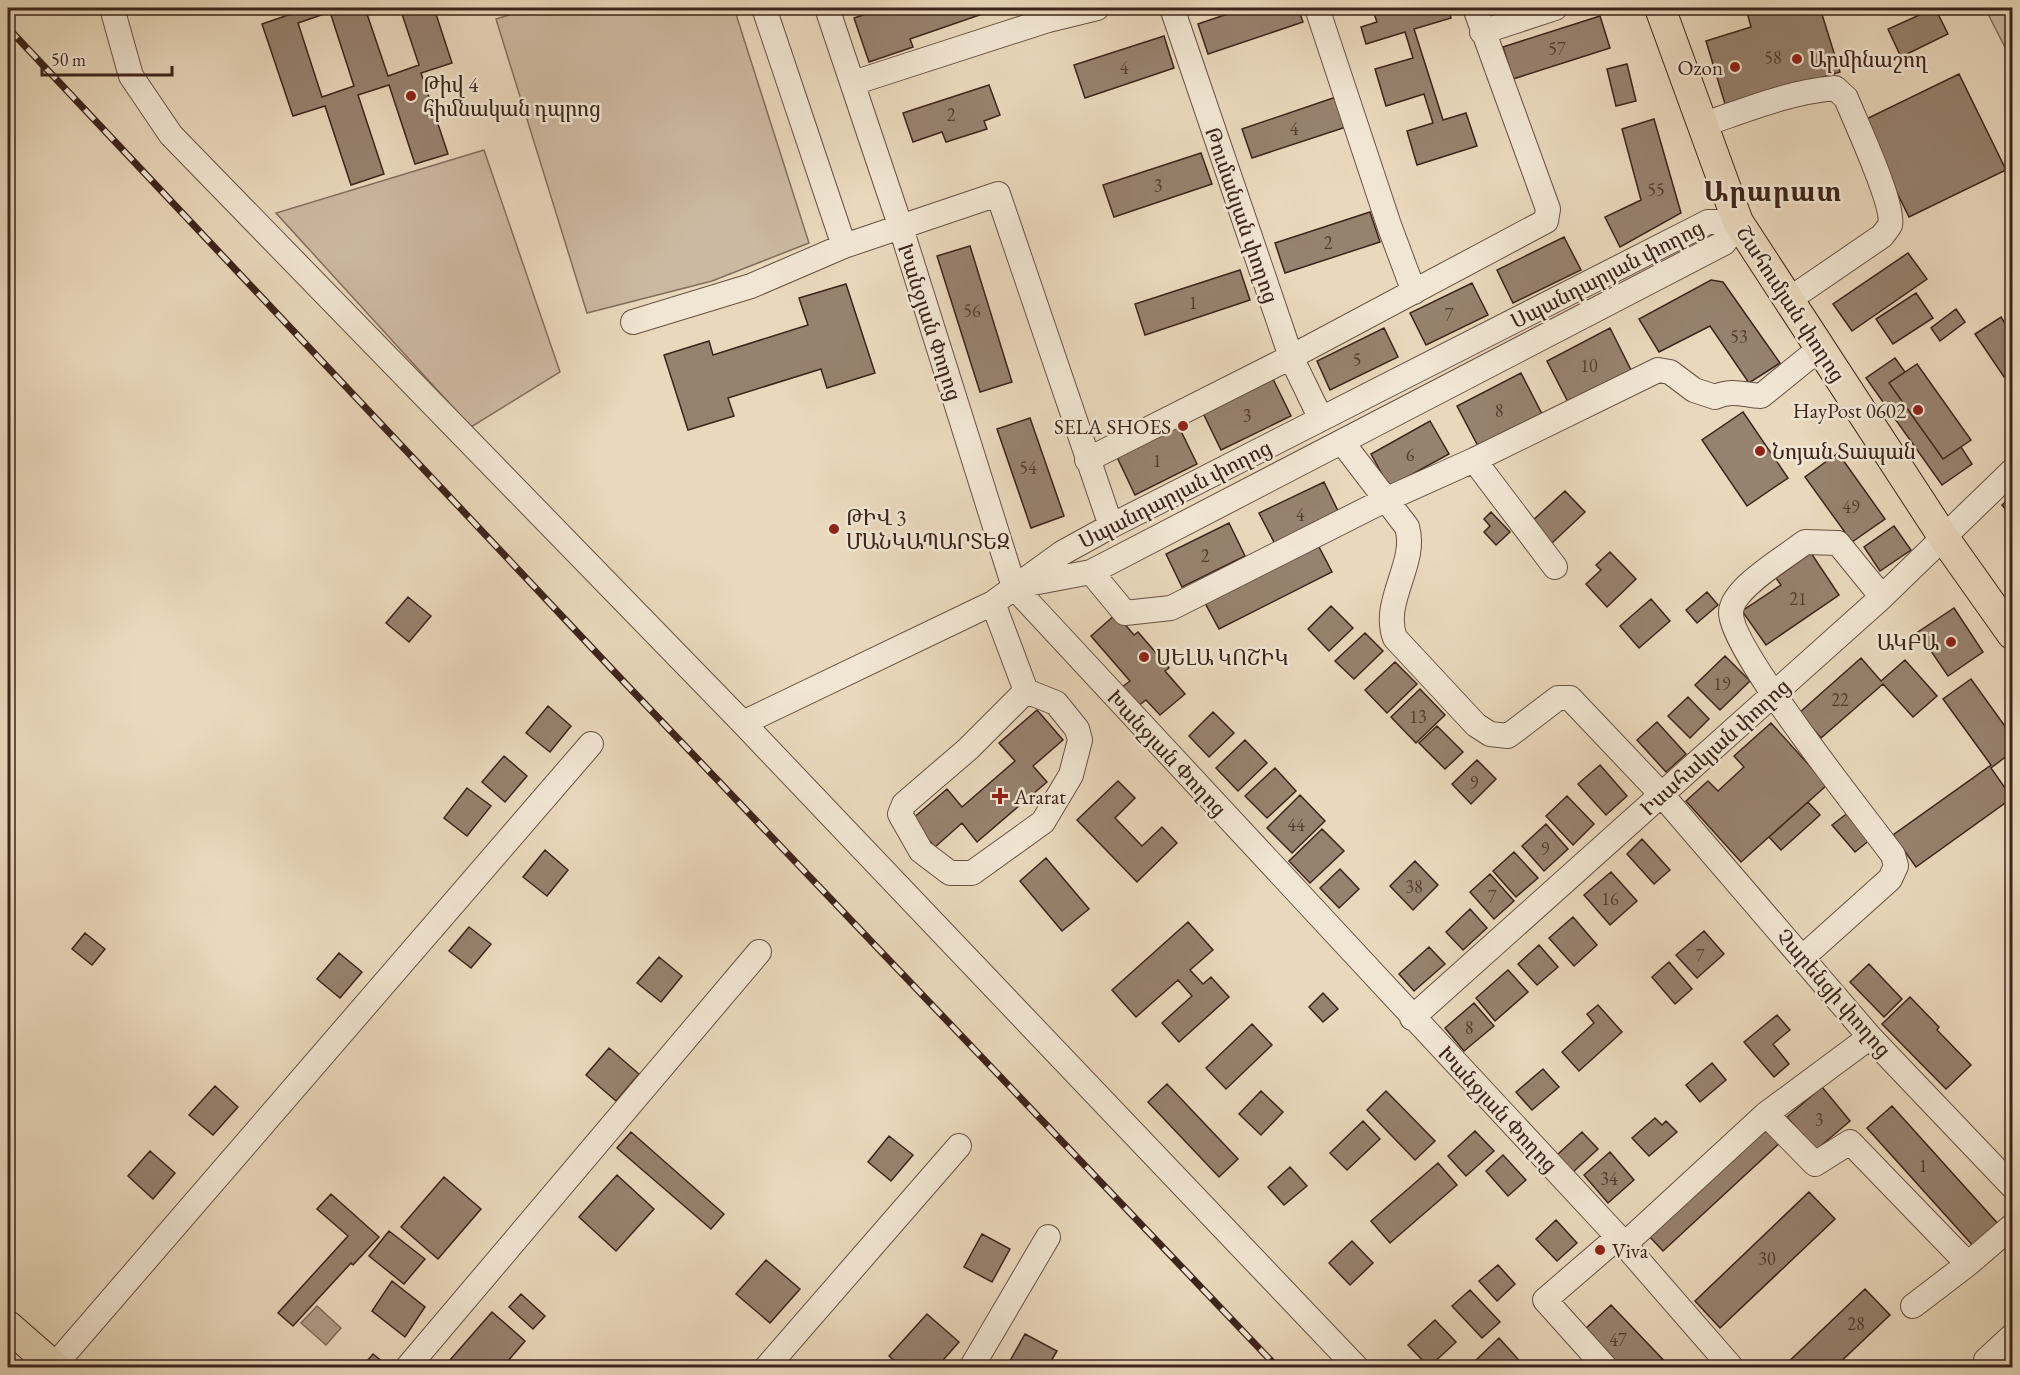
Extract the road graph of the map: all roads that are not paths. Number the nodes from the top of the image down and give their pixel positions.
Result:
1 (112, 8) edge
2 (764, 8) edge
3 (827, 8) edge
4 (1097, 8) edge
5 (1172, 8) edge
6 (1317, 8) edge
7 (1475, 8) edge
8 (1555, 8) edge
9 (1660, 8) edge
10 (1045, 14) edge
11 (1482, 32) junction
12 (853, 83) junction
13 (1702, 125) junction
14 (1738, 222) junction
15 (901, 228) junction
16 (844, 246) junction
17 (1414, 292) junction
18 (1787, 301) junction
19 (633, 322) dead end
20 (1819, 349) junction
21 (1291, 357) junction
22 (1321, 419) junction
23 (1342, 442) junction
24 (1088, 460) junction
25 (1474, 460) junction
26 (2013, 471) edge
27 (1385, 500) junction
28 (1111, 526) junction
29 (1944, 538) junction
30 (1556, 567) dead end
31 (1091, 572) junction
32 (1014, 587) junction
33 (1882, 597) junction
34 (993, 603) junction
35 (2013, 634) edge
36 (1026, 691) junction
37 (1773, 694) junction
38 (743, 723) junction
39 (591, 744) dead end
40 (1662, 795) junction
41 (759, 952) dead end
42 (1802, 958) junction
43 (1412, 1018) junction
44 (1870, 1037) junction
45 (1766, 1114) junction
46 (959, 1146) dead end
47 (2008, 1173) edge
48 (2013, 1226) edge
49 (1048, 1237) dead end
50 (1622, 1241) junction
51 (1968, 1264) junction
52 (1913, 1306) dead end
53 (8, 1326) edge
54 (2013, 1336) edge
55 (1986, 1360) dead end
56 (55, 1367) edge
57 (408, 1368) edge
58 (766, 1368) edge
59 (971, 1368) edge
60 (1357, 1368) edge
61 (1606, 1368) edge
62 (1732, 1368) edge

1 - 38 street
2 - 16 street
3 - 12 street, Խանջյան Փողոց
4 - 10 street
5 - 21 street, Թումանյան փողոց
6 - 17 street
7 - 11 street
8 - 11 street
9 - 13 main road, Շահումյան փողոց
10 - 12 street
11 - 17 street
12 - 15 street, Խանջյան Փողոց
13 - 14 main road, Շահումյան փողոց
13 - 18 street
14 - 18 main road, Շահումյան փողոց
14 - 22 street, Սպանդարյան փողոց
14 - 23 street, Սպանդարյան փողոց
15 - 16 street
15 - 24 street
15 - 32 street, Խանջյան Փողոց
16 - 19 street
17 - 21 street
18 - 20 main road, Շահումյան փողոց
20 - 25 street
20 - 29 main road, Շահումյան փողոց
21 - 22 street, Թումանյան փողոց
21 - 24 street
22 - 28 street, Սպանդարյան փողոց
23 - 27 street
23 - 31 street, Սպանդարյան փողոց
24 - 28 street
25 - 27 street
25 - 30 street
26 - 29 street, Իսահակյան փողոց
27 - 31 street
27 - 40 street, Չարենցի փողոց
28 - 32 street, Սպանդարյան փողոց
29 - 33 street, Իսահակյան փողոց
29 - 35 main road, Շահումյան փողոց
31 - 32 street, Սպանդարյան փողոց
32 - 34 street
32 - 43 street, Խանջյան Փողոց
33 - 37 street, Իսահակյան փողոց
33 - 37 street
34 - 36 street
34 - 38 street
36 - 36 street
37 - 40 street, Իսահակյան փողոց
37 - 42 street
38 - 60 street
39 - 56 street
40 - 42 street, Չարենցի փողոց
40 - 43 street, Իսահակյան փողոց
41 - 57 street
42 - 44 street, Չարենցի փողոց
43 - 50 street, Խանջյան Փողոց
44 - 45 street
44 - 47 street, Չարենցի փողոց
45 - 50 street
45 - 51 street
46 - 58 street
48 - 51 street
49 - 59 street
50 - 61 street
50 - 62 street, Խանջյան Փողոց
51 - 52 street
53 - 56 main road
54 - 55 street

